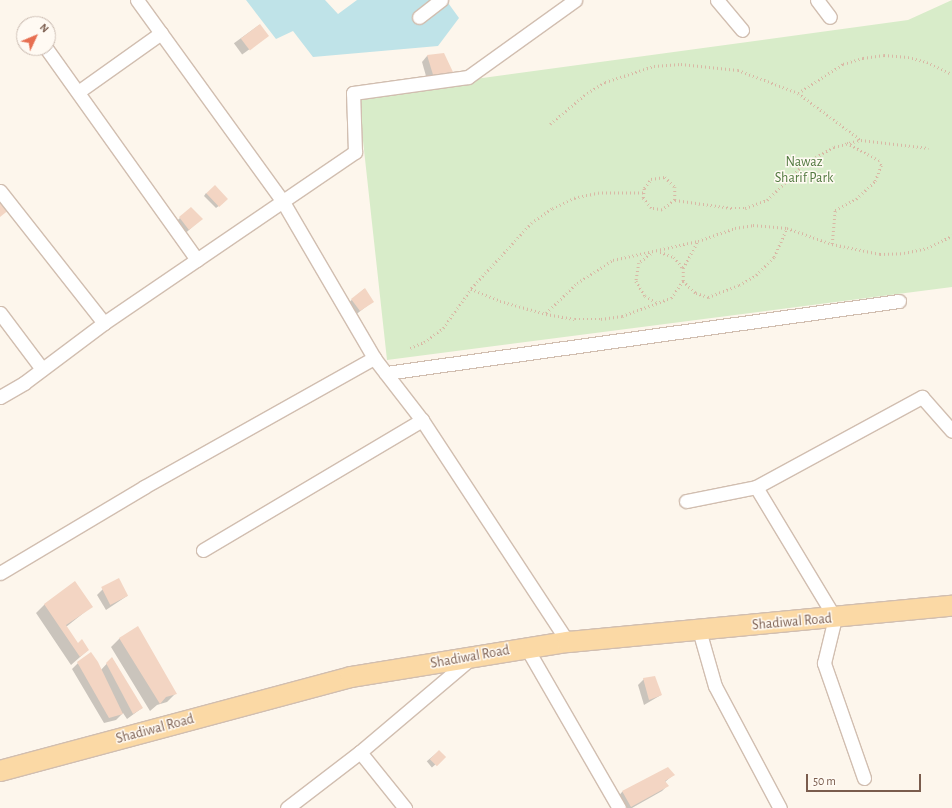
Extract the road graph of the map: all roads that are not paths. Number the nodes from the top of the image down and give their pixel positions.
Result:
1 (137, 0) edge
2 (440, 0) edge
3 (575, 0) edge
4 (717, 0) edge
5 (817, 0) edge
6 (419, 17) dead end
7 (830, 17) dead end
8 (742, 30) dead end
9 (161, 33) junction
10 (52, 56) edge
11 (78, 92) junction
12 (0, 191) edge
13 (283, 202) junction
14 (197, 260) junction
15 (899, 301) dead end
16 (0, 313) edge
17 (104, 323) junction
18 (374, 358) junction
19 (42, 369) junction
20 (386, 373) junction
21 (0, 397) edge
22 (422, 420) junction
23 (952, 431) edge
24 (756, 487) junction
25 (686, 501) dead end
26 (203, 550) dead end
27 (0, 572) edge
28 (952, 606) edge
29 (835, 618) junction
30 (699, 630) junction
31 (568, 642) junction
32 (526, 648) junction
33 (471, 658) junction
34 (360, 752) junction
35 (2, 767) edge
36 (864, 778) dead end
37 (287, 808) edge
38 (405, 808) edge
39 (619, 808) edge
40 (780, 808) edge

1 - 9 street
2 - 6 street
3 - 13 street
4 - 8 street
5 - 7 street
9 - 11 street
9 - 13 street
10 - 11 street
11 - 14 street
12 - 17 street
13 - 14 street
13 - 18 street
14 - 17 street
15 - 20 street
16 - 19 street
17 - 19 street
18 - 20 street
18 - 27 street
19 - 21 street
20 - 22 street
22 - 26 street
22 - 31 street
23 - 24 street
24 - 25 street
24 - 29 street
28 - 29 main road, Shadiwal Road
29 - 30 main road, Shadiwal Road
29 - 36 street
30 - 31 main road, Shadiwal Road
30 - 40 street
31 - 32 main road, Shadiwal Road
32 - 33 main road, Shadiwal Road
32 - 39 street
33 - 34 street
33 - 35 main road, Shadiwal Road
34 - 37 street
34 - 38 street

